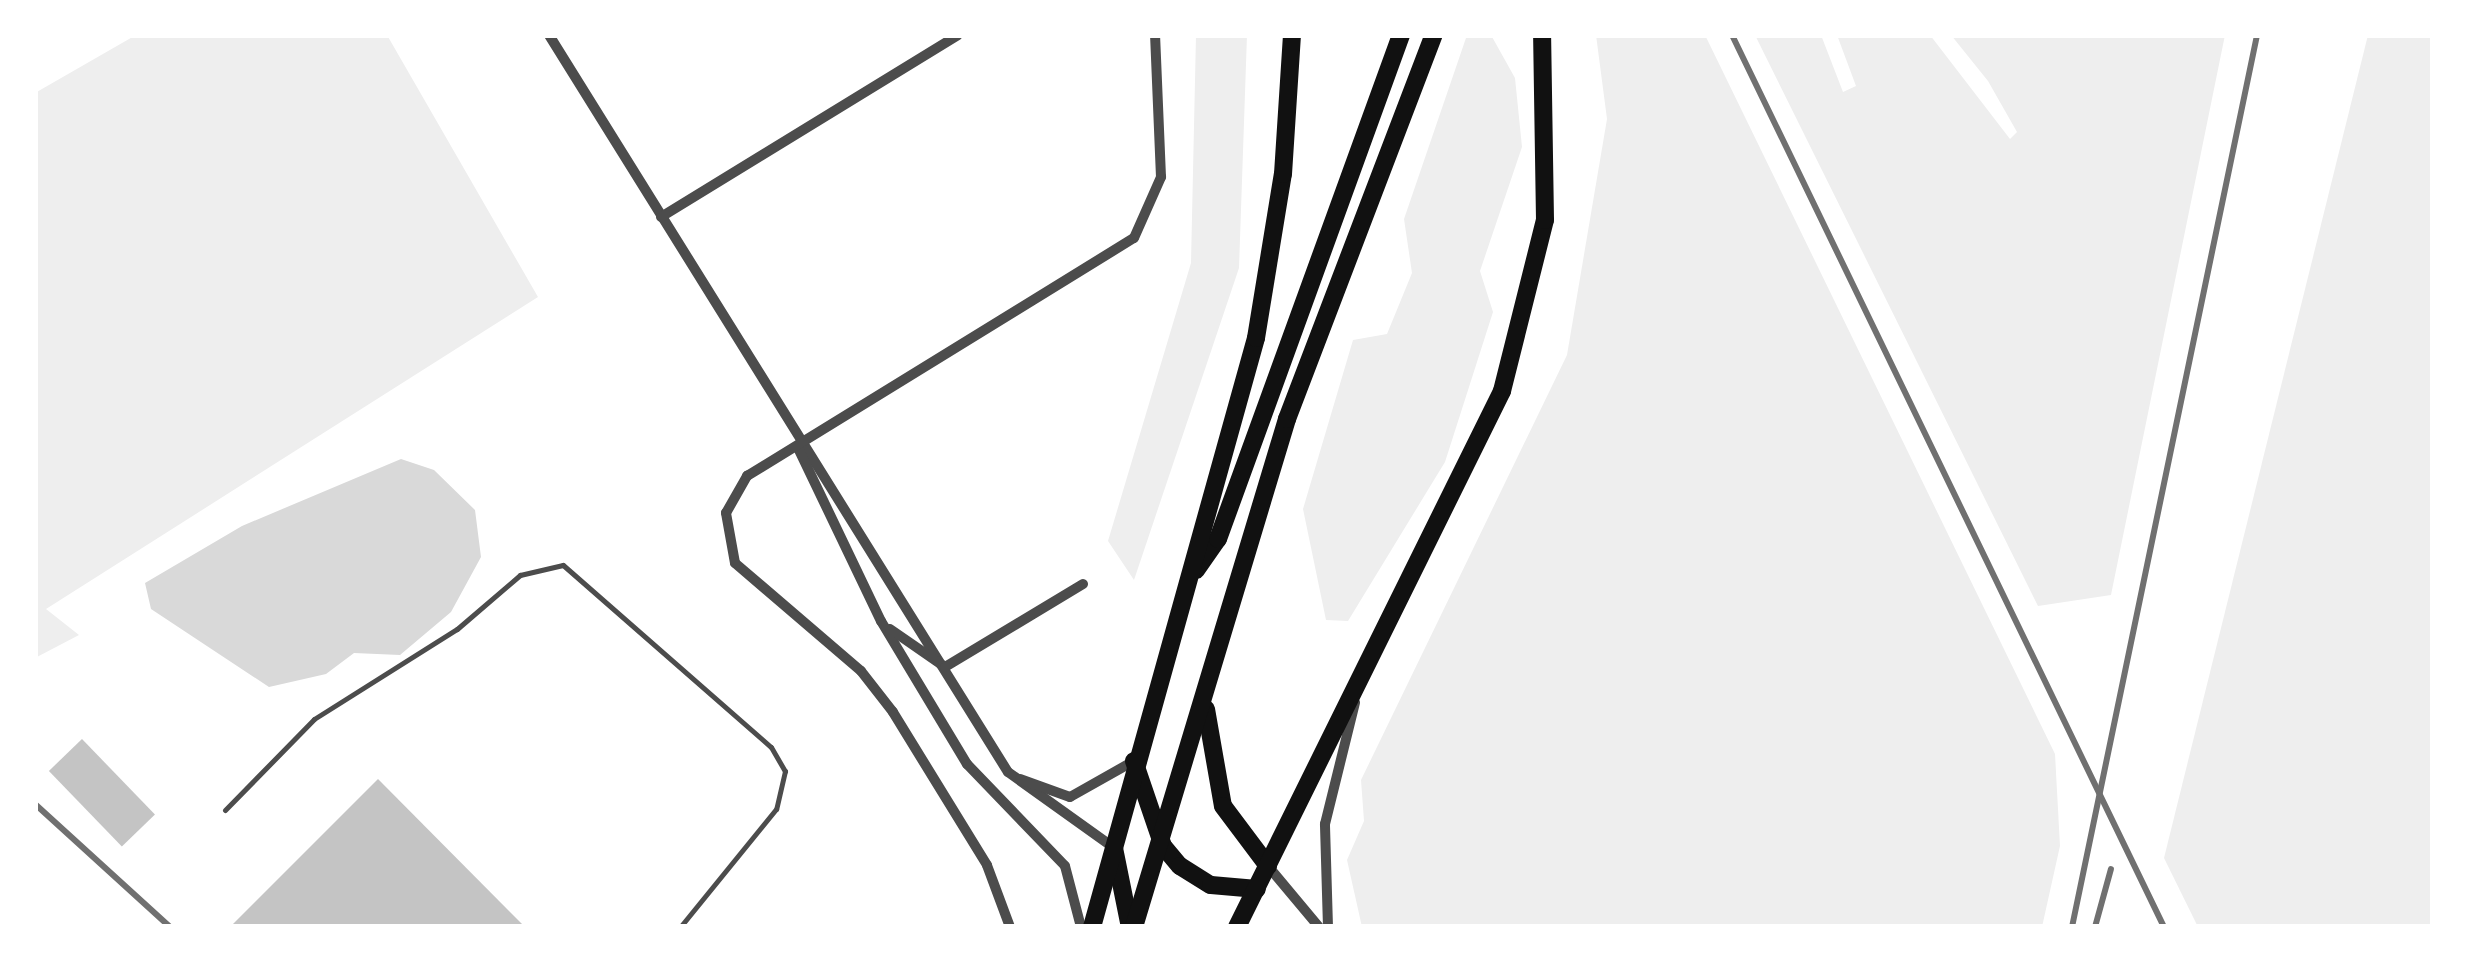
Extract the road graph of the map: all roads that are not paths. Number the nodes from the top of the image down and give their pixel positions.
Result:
1 (548, 35) edge
2 (958, 35) edge
3 (1155, 35) edge
4 (1292, 35) edge
5 (1401, 35) edge
6 (1434, 35) edge
7 (1542, 35) edge
8 (1351, 167) junction
9 (1377, 178) junction
10 (660, 217) junction
11 (797, 445) junction
12 (1196, 570) junction
13 (1084, 584) dead end
14 (881, 622) junction
15 (946, 667) junction
16 (1362, 680) junction
17 (1206, 694) junction
18 (1134, 760) junction
19 (1008, 772) junction
20 (225, 810) dead end
21 (1163, 846) junction
22 (1114, 848) junction
23 (1268, 866) junction
24 (1256, 888) junction
25 (679, 927) edge
26 (1010, 927) edge
27 (1081, 927) edge
28 (1092, 927) edge
29 (1132, 927) edge
30 (1237, 927) edge
31 (1319, 927) edge
32 (1328, 927) edge

1 - 10 street
2 - 10 street
3 - 11 street
4 - 12 main road
5 - 8 main road
6 - 9 main road
7 - 16 main road
8 - 9 street
8 - 12 main road
9 - 17 main road
10 - 11 street
11 - 14 street
11 - 15 street
11 - 26 street
12 - 18 main road
13 - 15 street
14 - 15 street
14 - 27 street
15 - 19 street
16 - 23 main road
16 - 32 street
17 - 21 main road
17 - 23 main road
18 - 19 street
18 - 21 main road
18 - 22 main road
19 - 22 street
20 - 25 lane
21 - 24 main road
21 - 29 main road
22 - 28 main road
22 - 29 main road
23 - 24 main road
23 - 31 street
24 - 30 main road

